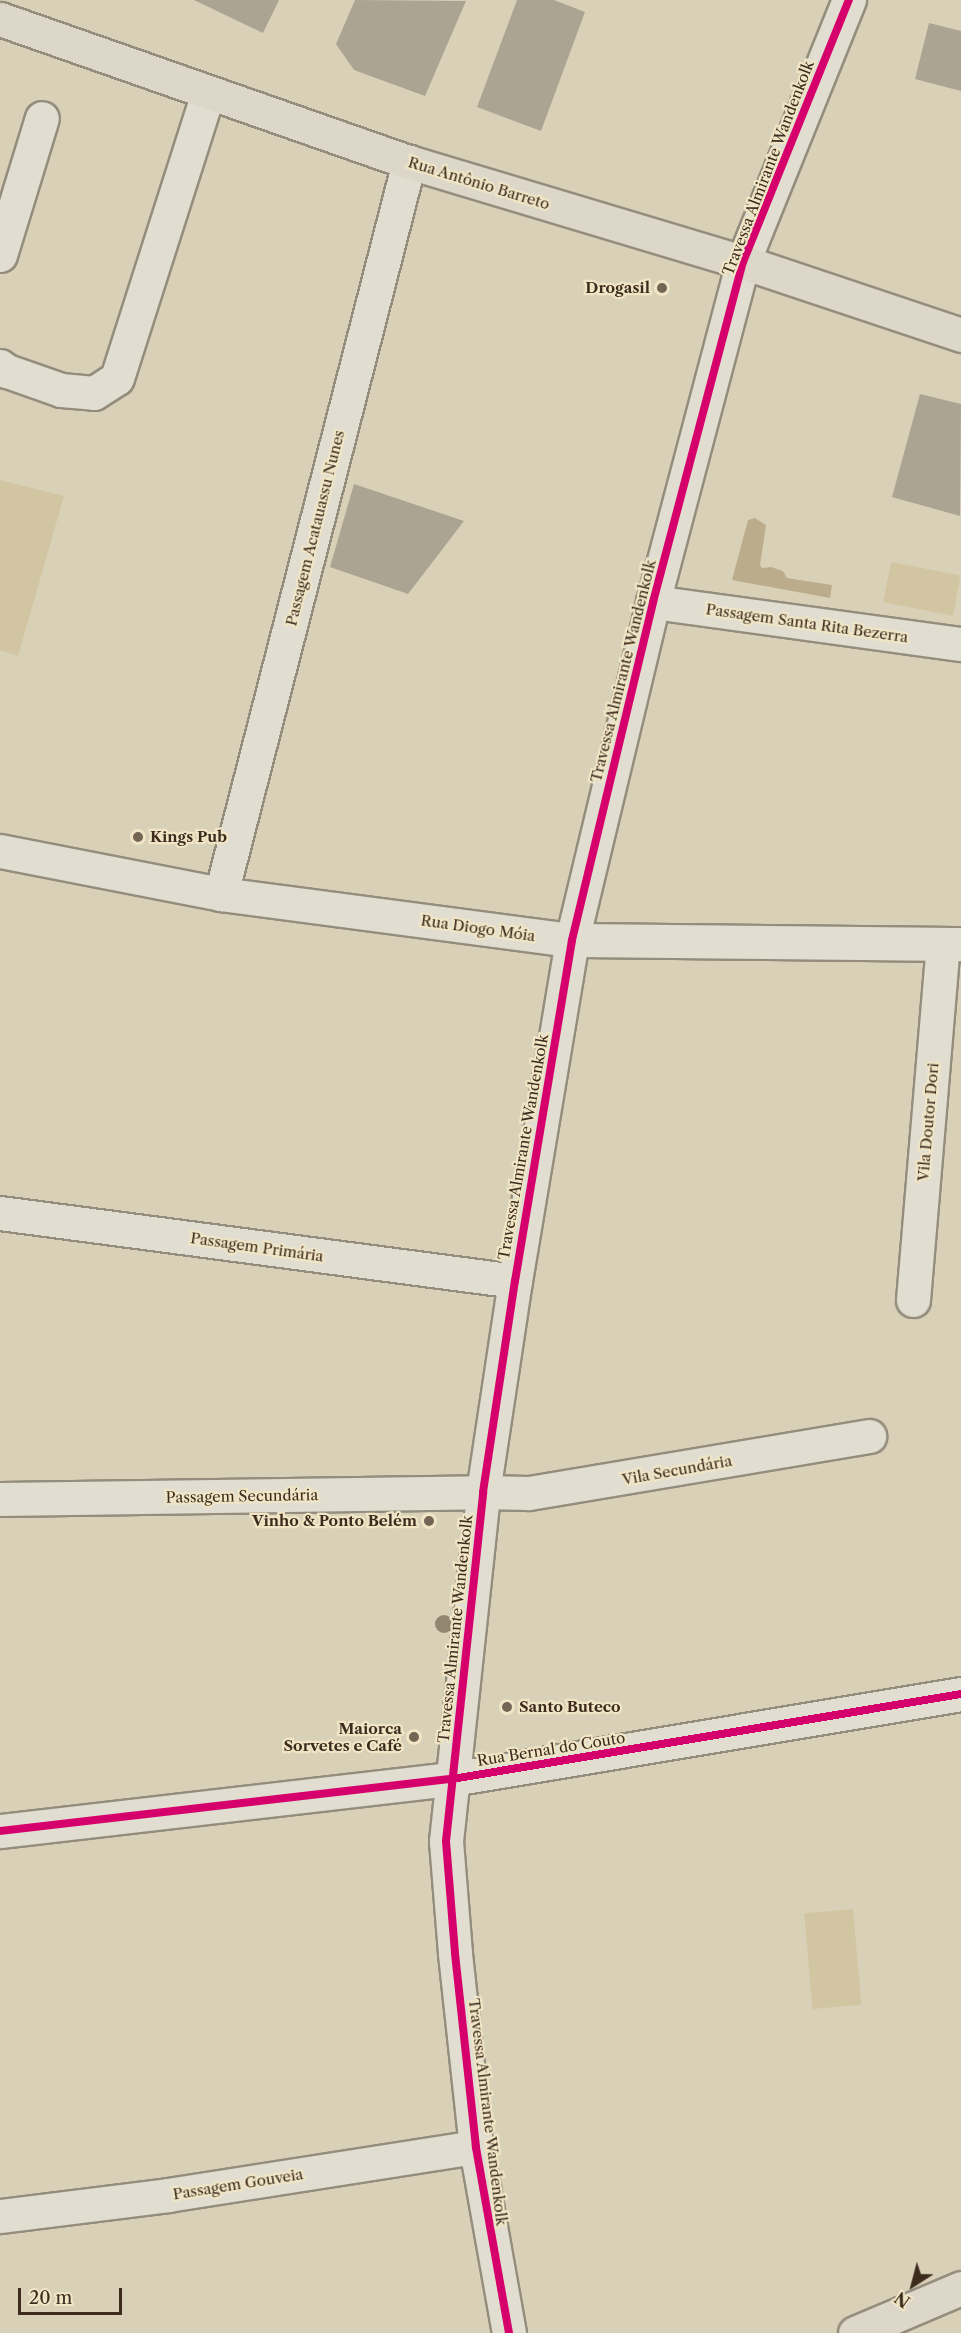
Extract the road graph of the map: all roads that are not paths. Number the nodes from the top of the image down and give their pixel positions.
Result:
1 (849, 0) edge
2 (0, 20) edge
3 (208, 92) junction
4 (42, 118) dead end
5 (409, 162) junction
6 (0, 255) edge
7 (743, 262) junction
8 (961, 335) edge
9 (0, 366) edge
10 (653, 602) junction
11 (961, 644) edge
12 (0, 850) edge
13 (221, 894) junction
14 (572, 940) junction
15 (952, 944) edge
16 (0, 1213) edge
17 (514, 1281) junction
18 (913, 1300) dead end
19 (869, 1436) dead end
20 (483, 1492) junction
21 (0, 1499) edge
22 (961, 1694) edge
23 (452, 1779) junction
24 (0, 1832) edge
25 (476, 2147) junction
26 (0, 2216) edge
27 (961, 2288) edge
28 (508, 2333) edge
29 (855, 2333) edge

1 - 7 street, Travessa Almirante Wandenkolk
2 - 3 main road, Rua Antônio Barreto
3 - 5 main road, Rua Antônio Barreto
3 - 9 street
4 - 6 street
5 - 7 main road, Rua Antônio Barreto
5 - 13 street, Passagem Acatauassu Nunes
7 - 8 main road, Rua Antônio Barreto
7 - 10 street, Travessa Almirante Wandenkolk
10 - 11 street, Passagem Santa Rita Bezerra
10 - 14 street, Travessa Almirante Wandenkolk
12 - 13 street, Rua Diogo Móia
13 - 14 street, Rua Diogo Móia
14 - 15 street, Rua Diogo Móia
14 - 17 street, Travessa Almirante Wandenkolk
15 - 18 street, Vila Doutor Dori
16 - 17 street, Passagem Primária
17 - 20 street, Travessa Almirante Wandenkolk
19 - 20 street, Vila Secundária
20 - 21 street, Passagem Secundária
20 - 23 street, Travessa Almirante Wandenkolk
22 - 23 street, Rua Bernal do Couto
23 - 24 street, Rua Bernal do Couto
23 - 25 street, Travessa Almirante Wandenkolk
25 - 26 street, Passagem Gouveia
25 - 28 street, Travessa Almirante Wandenkolk
27 - 29 main road

